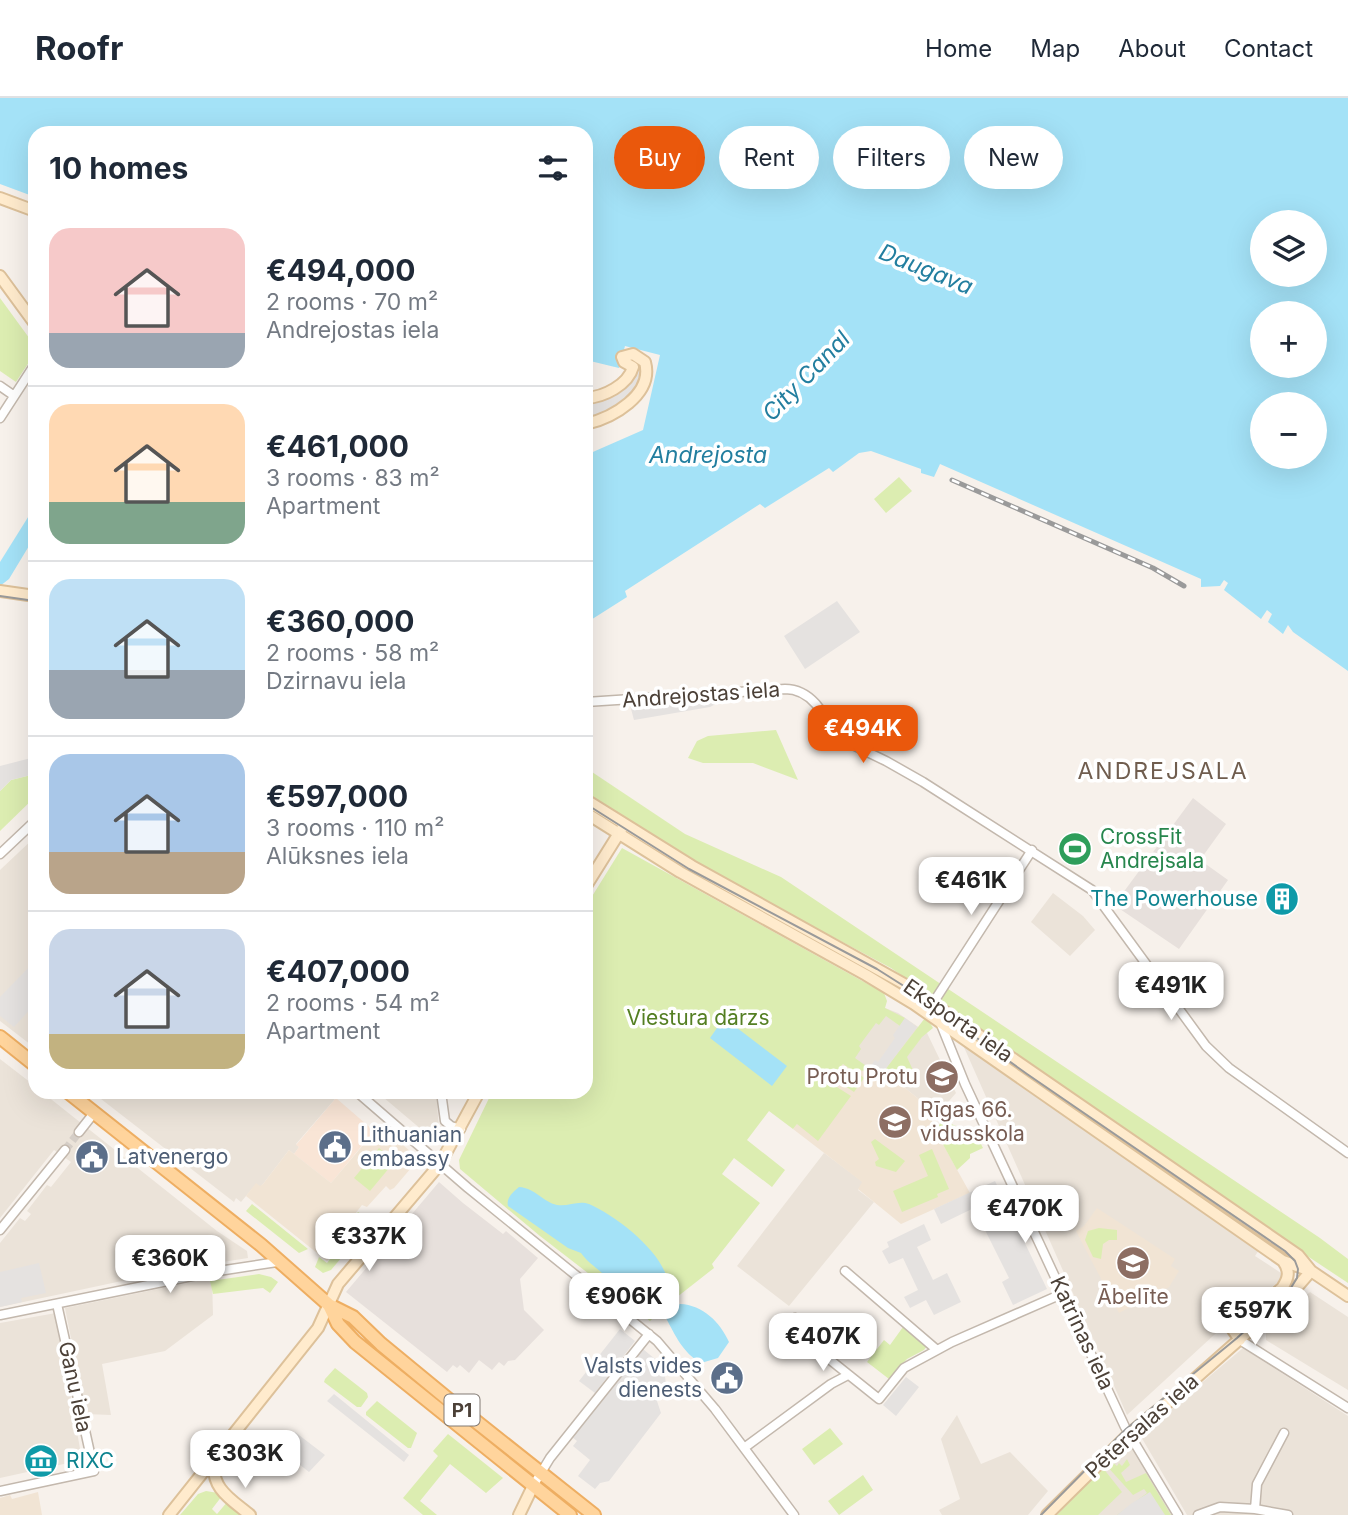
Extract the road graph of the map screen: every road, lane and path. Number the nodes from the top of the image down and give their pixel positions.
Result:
1 (0, 198) edge
2 (28, 208) edge
3 (0, 276) edge
4 (28, 314) edge
5 (28, 373) edge
6 (0, 386) edge
7 (13, 395) junction
8 (593, 396) edge
9 (0, 418) edge
10 (593, 422) edge
11 (2, 592) edge
12 (28, 595) edge
13 (593, 702) edge
14 (593, 806) edge
15 (593, 816) edge
16 (28, 828) edge
17 (622, 830) junction
18 (1032, 850) junction
19 (0, 854) edge
20 (593, 875) edge
21 (935, 1000) dead end
22 (943, 1010) junction
23 (940, 1022) junction
24 (955, 1033) junction
25 (0, 1037) edge
26 (28, 1059) edge
27 (77, 1099) edge
28 (365, 1099) edge
29 (442, 1099) edge
30 (476, 1099) edge
31 (94, 1113) junction
32 (461, 1129) junction
33 (79, 1132) tunnel mouth
34 (65, 1150) tunnel mouth
35 (1348, 1153) edge
36 (440, 1164) junction
37 (0, 1230) edge
38 (1283, 1261) junction
39 (277, 1262) junction
40 (1311, 1270) junction
41 (845, 1271) dead end
42 (1064, 1293) junction
43 (1348, 1296) edge
44 (57, 1304) junction
45 (329, 1305) junction
46 (0, 1315) edge
47 (795, 1318) dead end
48 (649, 1334) junction
49 (1240, 1340) junction
50 (937, 1350) junction
51 (848, 1375) junction
52 (1348, 1408) edge
53 (1284, 1433) dead end
54 (1129, 1434) junction
55 (744, 1448) junction
56 (216, 1455) junction
57 (540, 1472) junction
58 (533, 1486) junction
59 (219, 1489) junction
60 (0, 1491) edge
61 (186, 1493) junction
62 (1255, 1509) junction
63 (169, 1515) edge
64 (250, 1515) edge
65 (519, 1515) edge
66 (570, 1515) edge
67 (594, 1515) edge
68 (794, 1515) edge
69 (1047, 1515) edge
70 (1178, 1515) edge
71 (1198, 1515) edge
72 (1288, 1515) edge

1 - 2 street
3 - 4 street
5 - 7 street
6 - 7 street
7 - 9 street
8 - 10 street
11 - 12 street
13 - 18 street, Andrejostas iela
14 - 17 street, Eksporta iela
15 - 17 street, Eksporta iela
16 - 19 street
17 - 20 street
17 - 22 street, Eksporta iela
17 - 23 street, Eksporta iela
18 - 21 street
18 - 35 street, Andrejostas iela
22 - 23 street
22 - 24 street, Eksporta iela
23 - 24 street, Eksporta iela
24 - 38 street, Eksporta iela
24 - 40 street, Eksporta iela
24 - 42 street, Katrīnas iela
25 - 26 main road
27 - 31 main road, P1
28 - 36 street
29 - 32 street
30 - 32 street
31 - 33 street
31 - 39 main road, P1
32 - 36 street
34 - 37 street
36 - 45 street
36 - 48 street
38 - 40 street, Eksporta iela
38 - 49 street, Pētersalas iela
39 - 44 street
39 - 45 main road, P1
40 - 43 street, Eksporta iela
40 - 49 street, Pētersalas iela
41 - 50 street
42 - 50 street
42 - 54 street, Katrīnas iela
44 - 46 street
44 - 60 street, Ganu iela
45 - 56 street
45 - 57 main road, P1
45 - 58 main road, P1
47 - 51 street
48 - 55 street
48 - 57 street
49 - 52 street
49 - 54 street, Pētersalas iela
50 - 51 street
51 - 55 street
53 - 62 street
54 - 69 street, Pētersalas iela
54 - 70 street, Katrīnas iela
55 - 68 street
56 - 59 street
56 - 61 street
57 - 58 street
57 - 67 main road, P1
58 - 65 street
58 - 66 main road, P1
59 - 61 street
59 - 64 street
61 - 63 street
62 - 71 street
62 - 72 street

